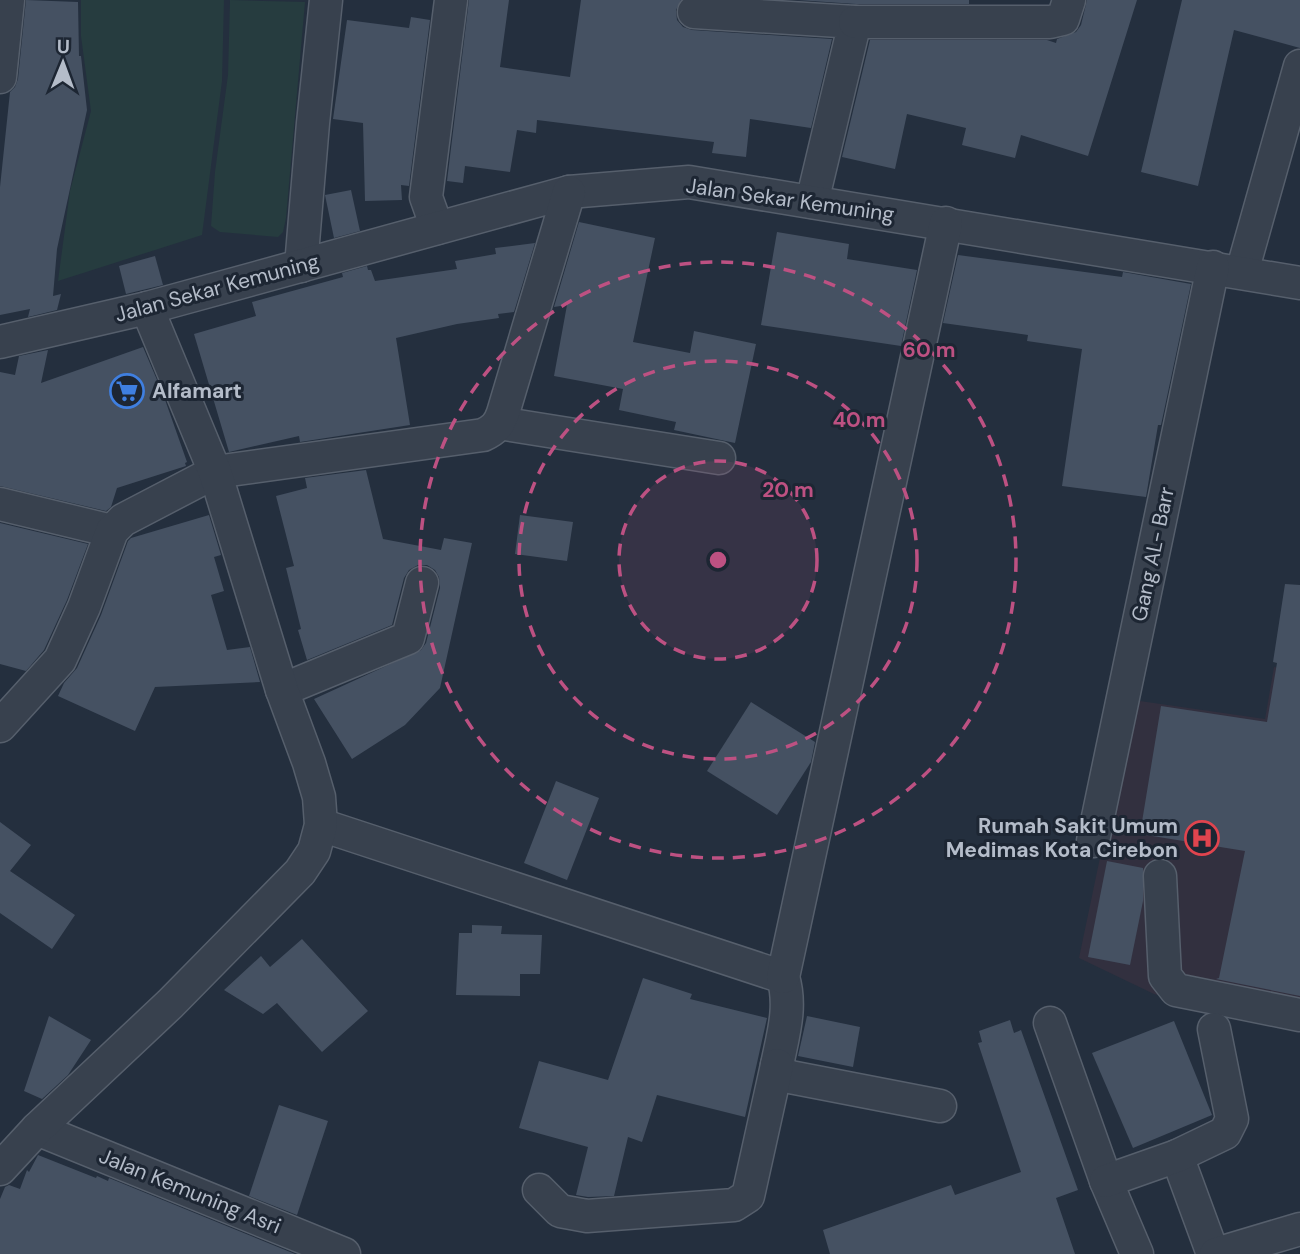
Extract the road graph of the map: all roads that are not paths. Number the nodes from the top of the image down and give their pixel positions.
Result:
1 (8, 0) edge
2 (326, 0) edge
3 (451, 0) edge
4 (1069, 0) edge
5 (694, 12) dead end
6 (855, 22) junction
7 (1300, 65) edge
8 (0, 77) edge
9 (569, 192) junction
10 (812, 202) junction
11 (946, 223) junction
12 (437, 228) junction
13 (301, 265) junction
14 (1227, 269) junction
15 (1300, 283) edge
16 (147, 308) junction
17 (0, 342) edge
18 (499, 423) junction
19 (719, 458) dead end
20 (215, 472) junction
21 (0, 504) edge
22 (112, 531) junction
23 (422, 583) dead end
24 (282, 690) junction
25 (0, 726) edge
26 (321, 825) junction
27 (1093, 841) dead end
28 (1160, 876) dead end
29 (783, 977) junction
30 (1300, 1015) edge
31 (1050, 1023) dead end
32 (1214, 1029) dead end
33 (777, 1065) junction
34 (940, 1106) dead end
35 (37, 1129) junction
36 (1177, 1156) junction
37 (0, 1169) edge
38 (1106, 1181) junction
39 (539, 1190) dead end
40 (1300, 1229) edge
41 (344, 1254) edge
42 (1137, 1254) edge
43 (1214, 1254) edge

1 - 8 street
2 - 13 street
3 - 12 street
4 - 6 street
5 - 6 street
6 - 10 street
7 - 14 street, Gang AL- Barr
9 - 10 street, Jalan Sekar Kemuning
9 - 12 street, Jalan Sekar Kemuning
9 - 18 street
10 - 11 street, Jalan Sekar Kemuning
11 - 14 street, Jalan Sekar Kemuning
11 - 29 street
12 - 13 street, Jalan Sekar Kemuning
13 - 16 street, Jalan Sekar Kemuning
14 - 15 street, Jalan Sekar Kemuning
14 - 27 street, Gang AL- Barr
16 - 17 street, Jalan Sekar Kemuning
16 - 20 street
18 - 19 street
18 - 20 street
20 - 22 street
20 - 24 street
21 - 22 street
22 - 25 street
23 - 24 street
24 - 26 street
26 - 29 street
26 - 35 street
28 - 30 street
29 - 33 street
31 - 38 street
32 - 36 street
33 - 34 street
33 - 39 street
35 - 37 street
35 - 41 street, Jalan Kemuning Asri
36 - 38 street
36 - 43 street
38 - 42 street
40 - 43 street

